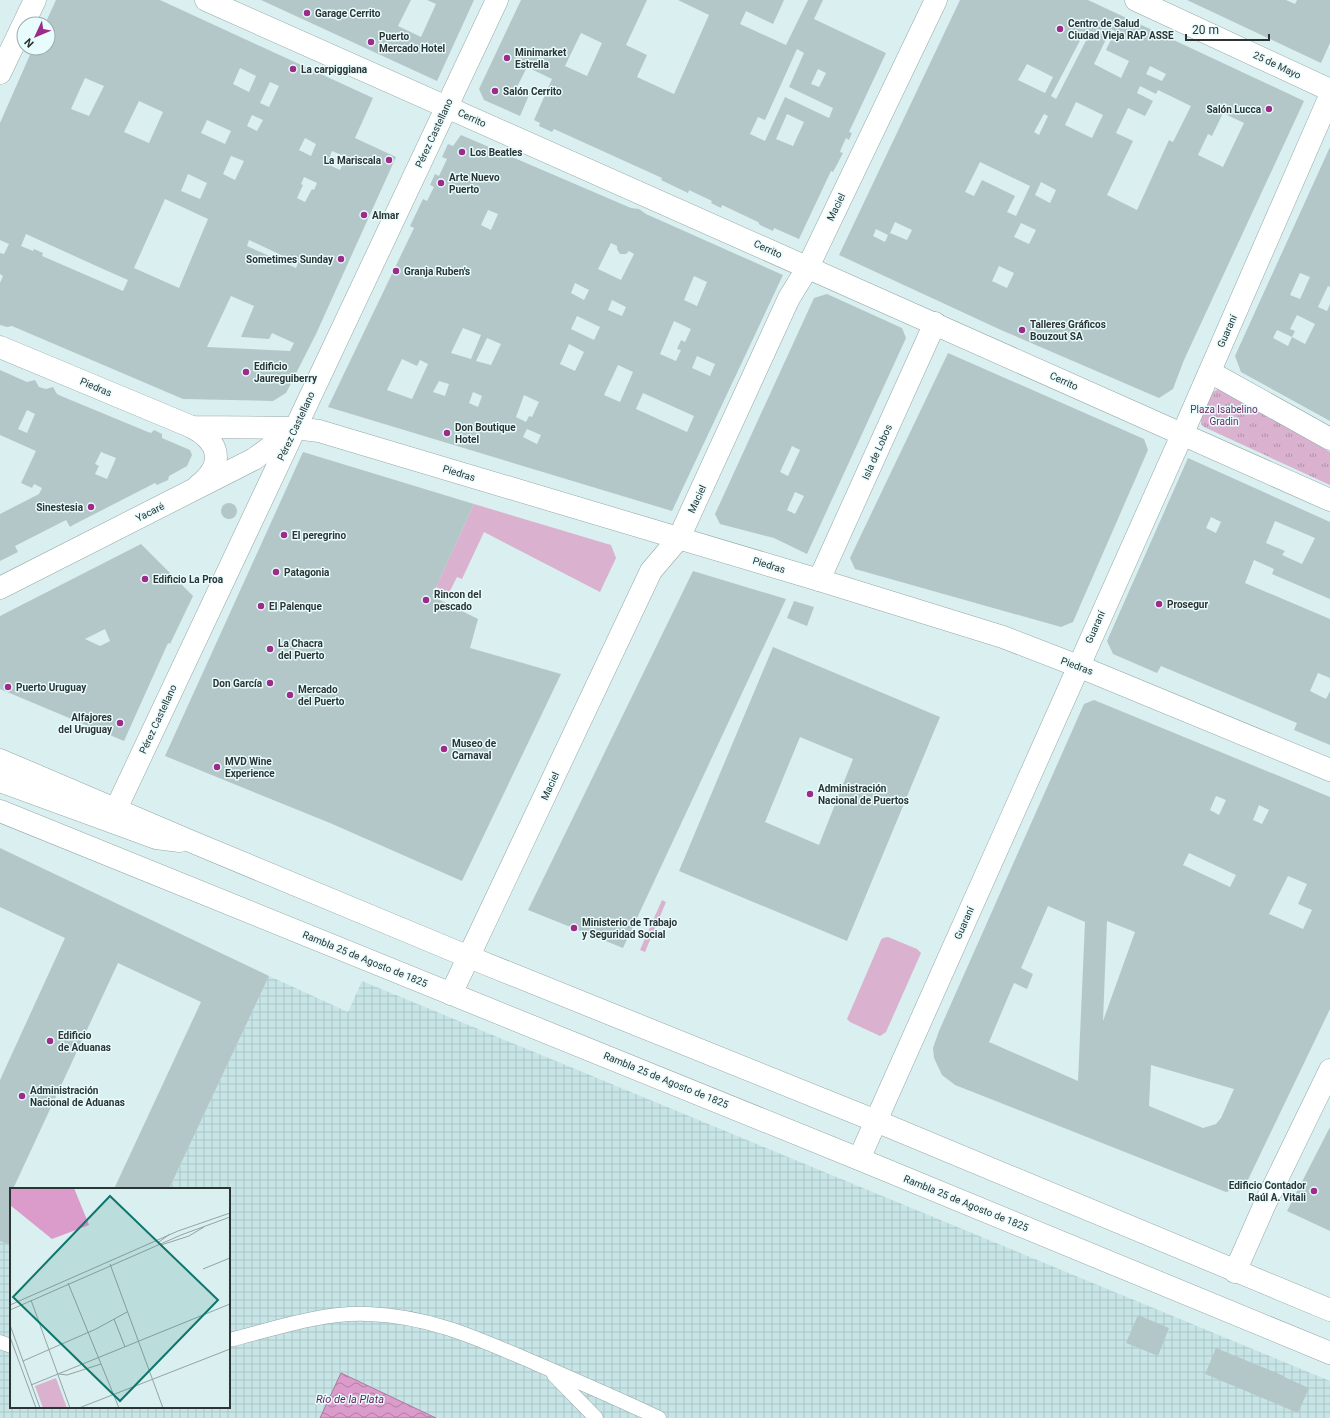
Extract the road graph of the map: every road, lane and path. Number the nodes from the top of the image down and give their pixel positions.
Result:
1 (35, 0) edge
2 (206, 0) edge
3 (497, 0) edge
4 (936, 0) edge
5 (1136, 0) edge
6 (0, 73) edge
7 (1330, 90) edge
8 (1330, 96) edge
9 (446, 106) junction
10 (808, 267) junction
11 (935, 323) junction
12 (0, 347) edge
13 (1210, 372) junction
14 (192, 427) junction
15 (295, 428) junction
16 (1182, 435) junction
17 (1330, 439) edge
18 (192, 490) junction
19 (1330, 500) edge
20 (679, 538) junction
21 (819, 580) junction
22 (0, 588) edge
23 (1078, 666) junction
24 (0, 750) edge
25 (8, 763) edge
26 (1330, 770) edge
27 (0, 781) edge
28 (116, 809) junction
29 (0, 811) edge
30 (190, 841) junction
31 (469, 957) junction
32 (451, 994) junction
33 (1330, 1070) edge
34 (876, 1121) junction
35 (859, 1158) junction
36 (1235, 1272) junction
37 (1330, 1310) edge
38 (230, 1340) edge
39 (0, 1342) edge
40 (10, 1346) edge
41 (1330, 1353) edge
42 (548, 1369) junction
43 (596, 1418) edge
44 (659, 1418) edge

1 - 6 street
2 - 9 street, Cerrito
3 - 9 street, Pérez Castellano
4 - 10 street, Maciel
5 - 7 street, 25 de Mayo
8 - 13 street, Guaraní
9 - 10 street, Cerrito
9 - 15 street, Pérez Castellano
10 - 11 street, Cerrito
10 - 20 street, Maciel
11 - 16 street, Cerrito
11 - 21 street, Isla de Lobos
12 - 14 street, Piedras
13 - 16 street, Guaraní
13 - 17 street
14 - 15 street, Piedras
14 - 18 street, Piedras
15 - 18 street, Yacaré
15 - 20 street, Piedras
15 - 28 street, Pérez Castellano
16 - 19 street, Cerrito
16 - 23 street, Guaraní
18 - 22 street, Yacaré
20 - 21 street, Piedras
20 - 31 street, Maciel
21 - 23 street, Piedras
23 - 26 street, Piedras
23 - 34 street, Guaraní
24 - 25 street
25 - 28 street
27 - 30 street
28 - 30 street
29 - 32 street, Rambla 25 de Agosto de 1825
30 - 31 street
31 - 32 street, Maciel
31 - 34 street
32 - 35 street, Rambla 25 de Agosto de 1825
33 - 36 street
34 - 35 street, Guaraní
34 - 36 street
35 - 41 street, Rambla 25 de Agosto de 1825
36 - 37 street
38 - 42 lane
39 - 40 lane
42 - 43 lane
42 - 44 lane

